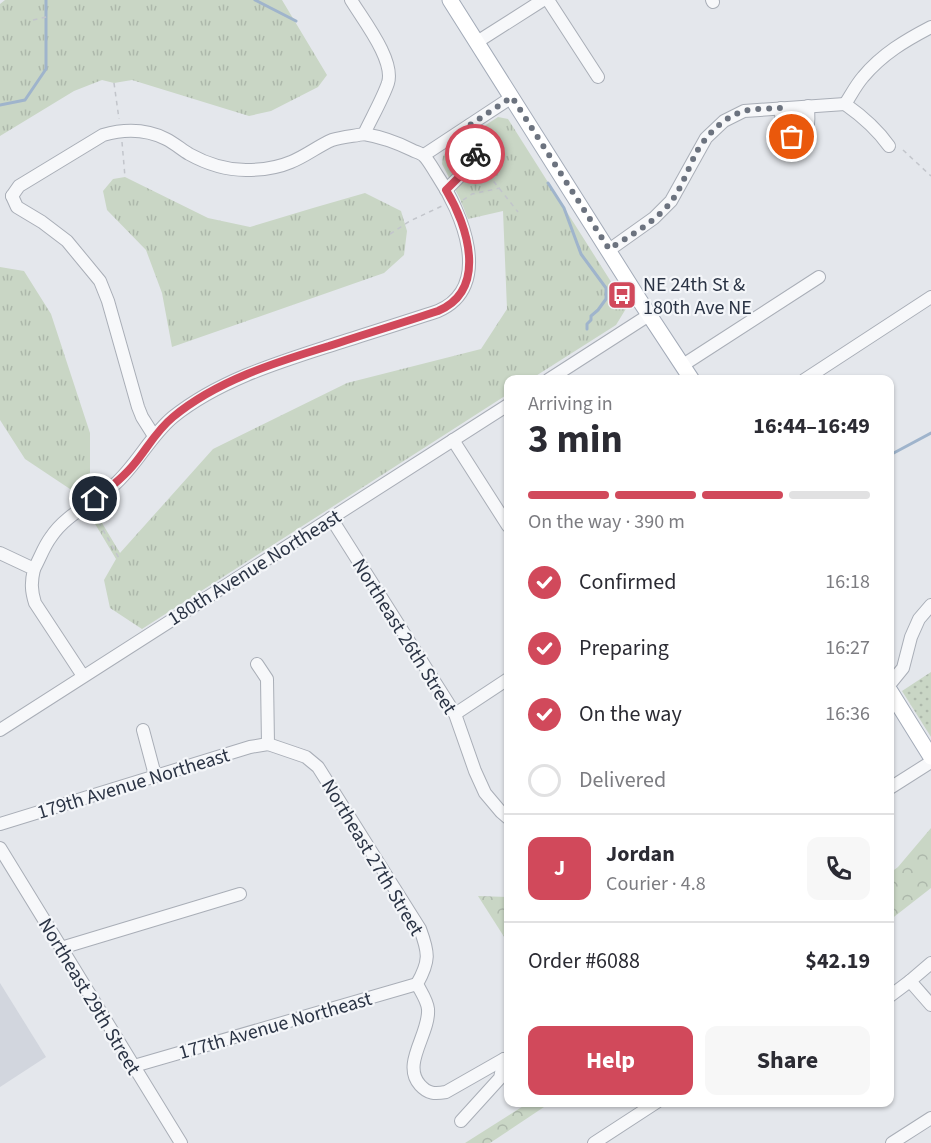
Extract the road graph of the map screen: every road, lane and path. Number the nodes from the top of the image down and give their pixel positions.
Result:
1 (351, 0) edge
2 (450, 0) edge
3 (543, 0) edge
4 (548, 0) edge
5 (50, 16) dead end
6 (33, 20) dead end
7 (931, 27) edge
8 (477, 42) junction
9 (598, 77) dead end
10 (512, 97) junction
11 (845, 104) junction
12 (808, 106) junction
13 (781, 108) junction
14 (470, 125) junction
15 (364, 134) junction
16 (890, 146) dead end
17 (903, 150) dead end
18 (424, 155) junction
19 (472, 164) junction
20 (931, 176) edge
21 (500, 188) junction
22 (450, 195) junction
23 (6, 196) edge
24 (518, 212) dead end
25 (390, 234) dead end
26 (609, 249) junction
27 (819, 277) dead end
28 (931, 297) edge
29 (649, 315) junction
30 (683, 366) junction
31 (556, 375) edge
32 (689, 375) edge
33 (812, 375) edge
34 (504, 408) edge
35 (154, 436) junction
36 (453, 440) junction
37 (88, 504) junction
38 (504, 509) edge
39 (331, 518) junction
40 (0, 553) edge
41 (119, 558) dead end
42 (34, 569) junction
43 (931, 605) edge
44 (257, 664) dead end
45 (83, 676) junction
46 (894, 679) edge
47 (504, 682) edge
48 (894, 698) edge
49 (455, 714) junction
50 (0, 730) edge
51 (143, 730) dead end
52 (268, 744) junction
53 (931, 757) edge
54 (931, 762) edge
55 (155, 775) junction
56 (894, 785) edge
57 (504, 815) edge
58 (0, 824) edge
59 (0, 848) edge
60 (240, 894) dead end
61 (61, 948) junction
62 (931, 963) edge
63 (910, 981) junction
64 (417, 984) junction
65 (894, 993) edge
66 (931, 1005) edge
67 (134, 1066) junction
68 (649, 1107) edge
69 (931, 1118) edge
70 (461, 1121) dead end
71 (181, 1143) edge
72 (594, 1143) edge
73 (892, 1143) edge

1 - 15 street
2 - 8 main road
3 - 8 street
4 - 9 street
5 - 6 path
7 - 11 street
8 - 10 main road
10 - 14 street
10 - 26 main road
11 - 12 street
11 - 16 street
12 - 13 street
12 - 13 street
13 - 26 street
14 - 18 street
14 - 19 street
15 - 18 street
15 - 23 street
17 - 20 path
18 - 22 street
19 - 21 path
19 - 22 street
21 - 22 path
21 - 24 path
22 - 25 path
22 - 35 street
23 - 35 street
26 - 29 main road
27 - 30 street
28 - 33 street
29 - 30 main road
29 - 31 street
30 - 32 main road
34 - 36 street, 180th Avenue Northeast
35 - 37 street
36 - 38 street
36 - 39 street, 180th Avenue Northeast
37 - 41 path
37 - 42 street
39 - 45 street, 180th Avenue Northeast
39 - 49 street, Northeast 26th Street
40 - 42 street
42 - 45 street
43 - 46 street
44 - 52 street
45 - 50 street, 180th Avenue Northeast
47 - 49 street
48 - 53 main road
49 - 57 street, Northeast 26th Street
51 - 55 street
52 - 55 street, 179th Avenue Northeast
52 - 64 street, Northeast 27th Street
54 - 56 street
55 - 58 street, 179th Avenue Northeast
59 - 61 street, Northeast 29th Street
60 - 61 street
61 - 67 street, Northeast 29th Street
62 - 63 street
63 - 65 street
63 - 66 street
64 - 67 street, 177th Avenue Northeast
64 - 70 street
67 - 71 street, Northeast 29th Street
68 - 72 street
69 - 73 street

